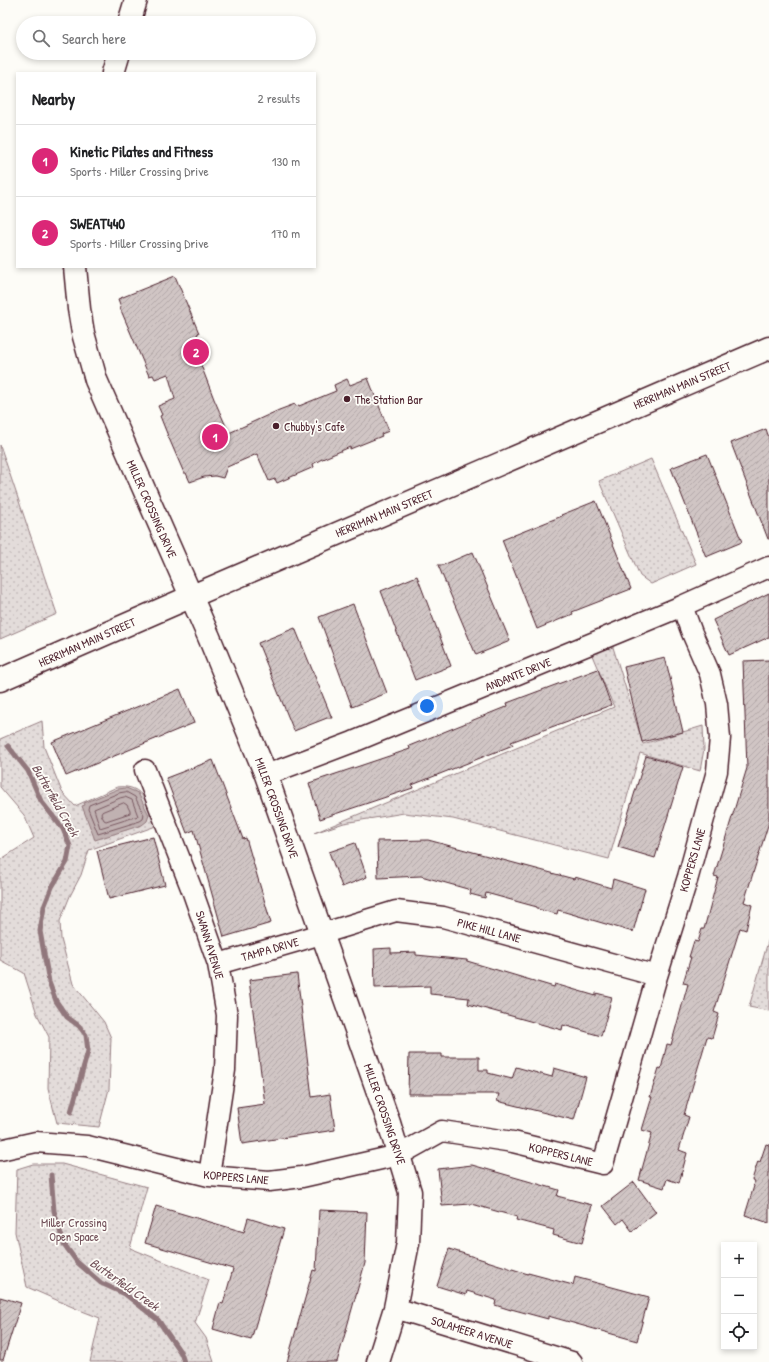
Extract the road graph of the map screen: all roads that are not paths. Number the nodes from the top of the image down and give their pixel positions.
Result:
1 (136, 0) edge
2 (131, 16) edge
3 (117, 60) edge
4 (113, 72) edge
5 (75, 268) edge
6 (769, 348) edge
7 (769, 567) edge
8 (190, 597) junction
9 (682, 606) junction
10 (0, 680) edge
11 (145, 770) dead end
12 (266, 775) junction
13 (322, 934) junction
14 (218, 964) junction
15 (657, 976) junction
16 (0, 1150) edge
17 (399, 1154) junction
18 (209, 1176) junction
19 (395, 1308) junction
20 (541, 1358) edge
21 (378, 1362) edge
22 (572, 1362) edge

1 - 2 street
3 - 4 street
5 - 8 street, MILLER CROSSING DRIVE
6 - 8 street, HERRIMAN MAIN STREET
7 - 9 street, ANDANTE DRIVE
8 - 10 street, HERRIMAN MAIN STREET
8 - 12 street, MILLER CROSSING DRIVE
9 - 12 street, ANDANTE DRIVE
9 - 15 street, KOPPERS LANE
11 - 14 street, SWANN AVENUE
12 - 13 street, MILLER CROSSING DRIVE
13 - 14 street, TAMPA DRIVE
13 - 15 street, PIKE HILL LANE
13 - 17 street, MILLER CROSSING DRIVE
14 - 18 street, SWANN AVENUE
15 - 17 street, KOPPERS LANE
16 - 18 street, KOPPERS LANE
17 - 18 street, KOPPERS LANE
17 - 19 street, MILLER CROSSING DRIVE
19 - 20 street, SOLAMEER AVENUE
19 - 21 street, MILLER CROSSING DRIVE
20 - 22 street, SOLAMEER AVENUE

